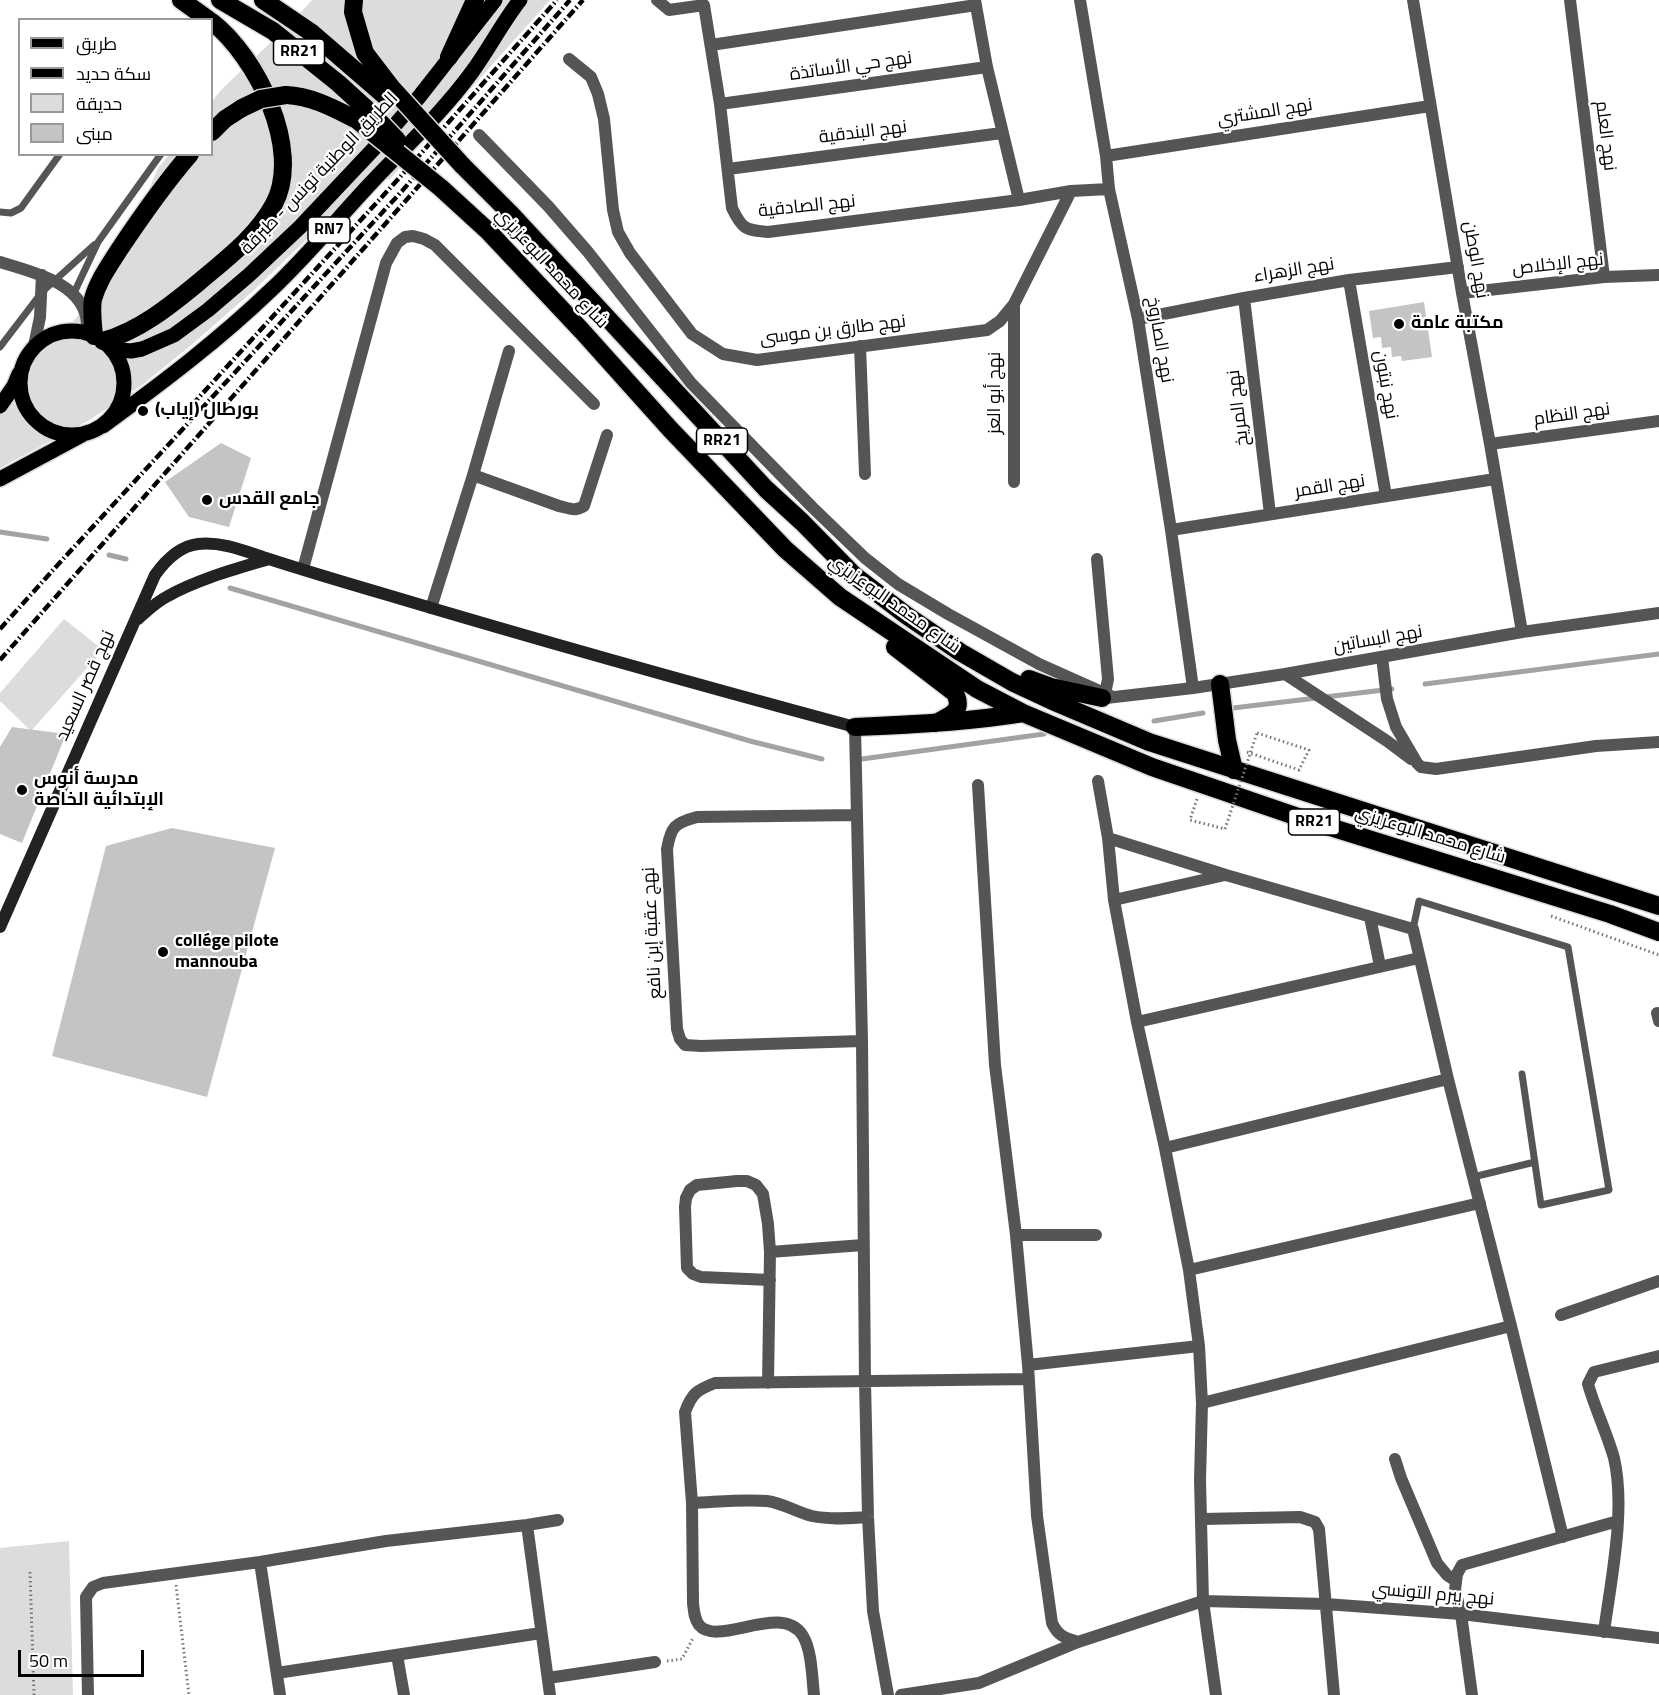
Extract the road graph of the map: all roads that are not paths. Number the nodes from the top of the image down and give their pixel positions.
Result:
1 (180, 0) edge
2 (220, 0) edge
3 (263, 0) edge
4 (354, 0) edge
5 (475, 0) edge
6 (495, 0) edge
7 (520, 0) edge
8 (657, 0) edge
9 (1080, 0) edge
10 (1413, 0) edge
11 (1570, 0) edge
12 (707, 3) edge
13 (975, 3) edge
14 (206, 18) edge
15 (213, 23) edge
16 (711, 45) junction
17 (449, 57) junction
18 (569, 59) dead end
19 (987, 67) junction
20 (388, 91) junction
21 (720, 104) junction
22 (1430, 106) junction
23 (364, 116) junction
24 (213, 131) edge
25 (1002, 133) junction
26 (479, 135) dead end
27 (59, 156) edge
28 (160, 156) edge
29 (188, 156) edge
30 (1106, 156) junction
31 (728, 169) junction
32 (1109, 189) junction
33 (1071, 190) junction
34 (1019, 200) junction
35 (0, 212) edge
36 (98, 242) junction
37 (0, 262) edge
38 (1458, 267) junction
39 (42, 275) junction
40 (1659, 275) edge
41 (1604, 277) junction
42 (1349, 280) junction
43 (55, 281) junction
44 (42, 292) junction
45 (1462, 293) junction
46 (74, 295) junction
47 (1244, 297) junction
48 (1014, 304) junction
49 (1138, 319) junction
50 (99, 340) junction
51 (34, 346) junction
52 (860, 346) junction
53 (0, 347) edge
54 (510, 351) dead end
55 (22, 366) junction
56 (594, 404) dead end
57 (0, 406) edge
58 (1659, 421) edge
59 (103, 426) junction
60 (85, 434) junction
61 (607, 435) dead end
62 (1490, 444) junction
63 (865, 474) dead end
64 (473, 475) junction
65 (0, 479) edge
66 (1495, 479) junction
67 (1014, 482) dead end
68 (1386, 496) junction
69 (1270, 514) junction
70 (1171, 530) junction
71 (269, 559) junction
72 (1097, 559) dead end
73 (303, 569) junction
74 (840, 597) junction
75 (431, 608) junction
76 (1659, 613) edge
77 (133, 624) junction
78 (1522, 632) junction
79 (960, 652) junction
80 (1382, 657) junction
81 (1285, 674) junction
82 (1220, 684) junction
83 (1193, 688) junction
84 (1107, 696) junction
85 (1023, 713) junction
86 (936, 723) junction
87 (855, 727) junction
88 (1659, 742) edge
89 (1417, 763) junction
90 (1234, 770) junction
91 (1098, 781) dead end
92 (978, 785) dead end
93 (858, 815) junction
94 (1108, 838) junction
95 (1226, 875) junction
96 (1618, 892) junction
97 (1659, 898) edge
98 (1114, 900) junction
99 (1659, 906) edge
100 (1610, 914) junction
101 (1370, 917) junction
102 (0, 927) edge
103 (1413, 929) junction
104 (1659, 932) edge
105 (1659, 943) edge
106 (1419, 958) junction
107 (1380, 966) junction
108 (1137, 1022) junction
109 (862, 1041) junction
110 (1522, 1074) dead end
111 (1448, 1079) junction
112 (1165, 1149) junction
113 (1535, 1162) junction
114 (1473, 1177) junction
115 (1480, 1203) junction
116 (1096, 1234) dead end
117 (1016, 1235) junction
118 (863, 1245) junction
119 (770, 1252) junction
120 (1189, 1270) junction
121 (770, 1280) junction
122 (1659, 1281) edge
123 (1561, 1315) dead end
124 (1511, 1326) junction
125 (1199, 1346) junction
126 (1659, 1356) edge
127 (1028, 1365) junction
128 (1029, 1378) junction
129 (865, 1381) junction
130 (768, 1383) junction
131 (1202, 1403) junction
132 (1395, 1460) dead end
133 (692, 1503) junction
134 (868, 1517) junction
135 (1202, 1519) junction
136 (558, 1520) dead end
137 (1618, 1521) junction
138 (527, 1525) junction
139 (1563, 1537) junction
140 (260, 1562) junction
141 (1456, 1581) junction
142 (1203, 1601) junction
143 (1326, 1604) junction
144 (1461, 1614) junction
145 (1604, 1632) junction
146 (542, 1633) junction
147 (1659, 1638) edge
148 (1078, 1642) junction
149 (398, 1655) junction
150 (655, 1662) road end
151 (277, 1674) junction
152 (548, 1678) junction
153 (88, 1695) edge
154 (280, 1695) edge
155 (404, 1695) edge
156 (550, 1695) edge
157 (814, 1695) edge
158 (888, 1695) edge
159 (901, 1695) edge
160 (1216, 1695) edge
161 (1334, 1695) edge
162 (1472, 1695) edge

1 - 14 highway
2 - 23 highway, RR21
3 - 20 highway, RR21
4 - 20 highway
5 - 17 highway
6 - 17 main road, الطريق الوطنية تونس - طبرقة / RN7
7 - 59 main road, RN7
8 - 12 street
9 - 30 street, نهج الصاروخ
10 - 22 street, نهج الوطن
11 - 41 street, نهج العلم
12 - 16 street, نهج الصادقية
13 - 16 street
13 - 19 street
15 - 50 highway
16 - 21 street, نهج الصادقية
17 - 50 main road, الطريق الوطنية تونس - طبرقة / RN7
18 - 52 street, نهج طارق بن موسى
19 - 21 street, نهج حي الأساتذة
19 - 25 street
20 - 79 highway, شارع محمد البوعزيزي / RR21, bridge
21 - 31 street, نهج الصادقية
22 - 30 street, نهج المشتري
22 - 38 street, نهج الوطن
23 - 24 highway, bridge
23 - 74 highway, شارع محمد البوعزيزي / RR21, bridge
25 - 31 street, نهج البندقية
25 - 34 street
26 - 84 street
27 - 35 lane
28 - 36 lane
29 - 50 highway
30 - 32 street, نهج الصاروخ
31 - 34 street, نهج الصادقية
32 - 33 street, نهج الصادقية
32 - 49 street, نهج الصاروخ
33 - 34 street, نهج الصادقية
33 - 48 street, نهج طارق بن موسى
36 - 43 lane
36 - 46 lane
37 - 39 street
38 - 42 street, نهج الزهراء
38 - 45 street, نهج الوطن
39 - 43 street
39 - 44 street
40 - 41 street, نهج الإخلاص
41 - 45 street, نهج الإخلاص
42 - 47 street, نهج الزهراء
42 - 68 street, نهج نبتون
43 - 44 lane
43 - 46 street
44 - 51 street
44 - 53 lane
45 - 62 street, نهج الوطن
46 - 50 street
47 - 49 street, نهج الزهراء
47 - 69 street, نهج المريخ
48 - 52 street, نهج طارق بن موسى
48 - 67 street, نهج أبو العز
49 - 70 street, نهج الصاروخ
50 - 51 main road, RN7
50 - 59 main road
51 - 55 main road
52 - 63 street
54 - 64 street
55 - 57 main road
55 - 60 main road, RN7
56 - 73 street
58 - 62 street, نهج النظام
59 - 60 main road, RN7
60 - 65 main road, RN7
61 - 64 street
62 - 66 street, نهج الوطن
64 - 75 street
66 - 68 street, نهج القمر
66 - 78 street, نهج الوطن
68 - 69 street, نهج القمر
69 - 70 street, نهج القمر
70 - 83 street, نهج الصاروخ
71 - 73 street, نهج قصر السعيد
71 - 77 street
71 - 77 street, نهج قصر السعيد
72 - 84 street
73 - 75 street, نهج قصر السعيد
74 - 85 highway, شارع محمد البوعزيزي / RR21
74 - 86 highway
75 - 87 street, نهج قصر السعيد
76 - 78 street, نهج البساتين
77 - 102 street, نهج قصر السعيد
78 - 80 street, نهج البساتين
79 - 84 highway
79 - 90 highway, شارع محمد البوعزيزي / RR21
80 - 81 street, نهج البساتين
80 - 89 street
81 - 82 street, نهج البساتين
81 - 89 street
82 - 83 street, نهج البساتين
82 - 90 highway
83 - 84 street, نهج البساتين
85 - 86 highway
85 - 100 highway, شارع محمد البوعزيزي / RR21
86 - 87 highway
87 - 93 street
88 - 89 street
90 - 96 highway, شارع محمد البوعزيزي / RR21
91 - 94 street
92 - 117 street
93 - 109 street
93 - 109 street, نهج عقبة إبن نافع
94 - 95 street
94 - 98 street
95 - 98 street
95 - 101 street
96 - 97 highway, RR21
96 - 99 highway, شارع محمد البوعزيزي / RR21
98 - 108 street
100 - 104 highway, شارع محمد البوعزيزي / RR21
100 - 105 highway, RR21
101 - 103 street
101 - 107 street
103 - 106 street
103 - 113 lane
106 - 107 street
106 - 111 street
107 - 108 street
108 - 112 street
109 - 118 street
110 - 113 lane
111 - 112 street
111 - 114 street
112 - 120 street
113 - 114 lane
114 - 115 street
115 - 120 street
115 - 124 street
116 - 117 street
117 - 127 street
118 - 119 street
118 - 129 street
119 - 121 street
119 - 121 street
120 - 125 street
121 - 130 street
122 - 123 street
124 - 131 street
124 - 139 street
125 - 127 street
125 - 131 street
126 - 137 street
127 - 128 street
128 - 129 street
128 - 148 street
129 - 130 street
129 - 134 street
130 - 133 street
131 - 135 street
132 - 141 street
133 - 134 street
133 - 157 street
134 - 158 street
135 - 142 street
135 - 143 street
136 - 138 street
137 - 139 street
137 - 145 street
138 - 140 street
138 - 146 street
139 - 141 street
140 - 151 street
140 - 153 street
141 - 144 street
142 - 143 street, نهج بيرم التونسي
142 - 148 street, نهج بيرم التونسي
142 - 160 street
143 - 144 street, نهج بيرم التونسي
143 - 161 street
144 - 145 street, نهج بيرم التونسي
144 - 162 street
145 - 147 street, نهج بيرم التونسي
146 - 149 street
146 - 152 street
148 - 159 street, نهج بيرم التونسي
149 - 151 street
149 - 155 street
150 - 152 street
151 - 154 street
152 - 156 street

